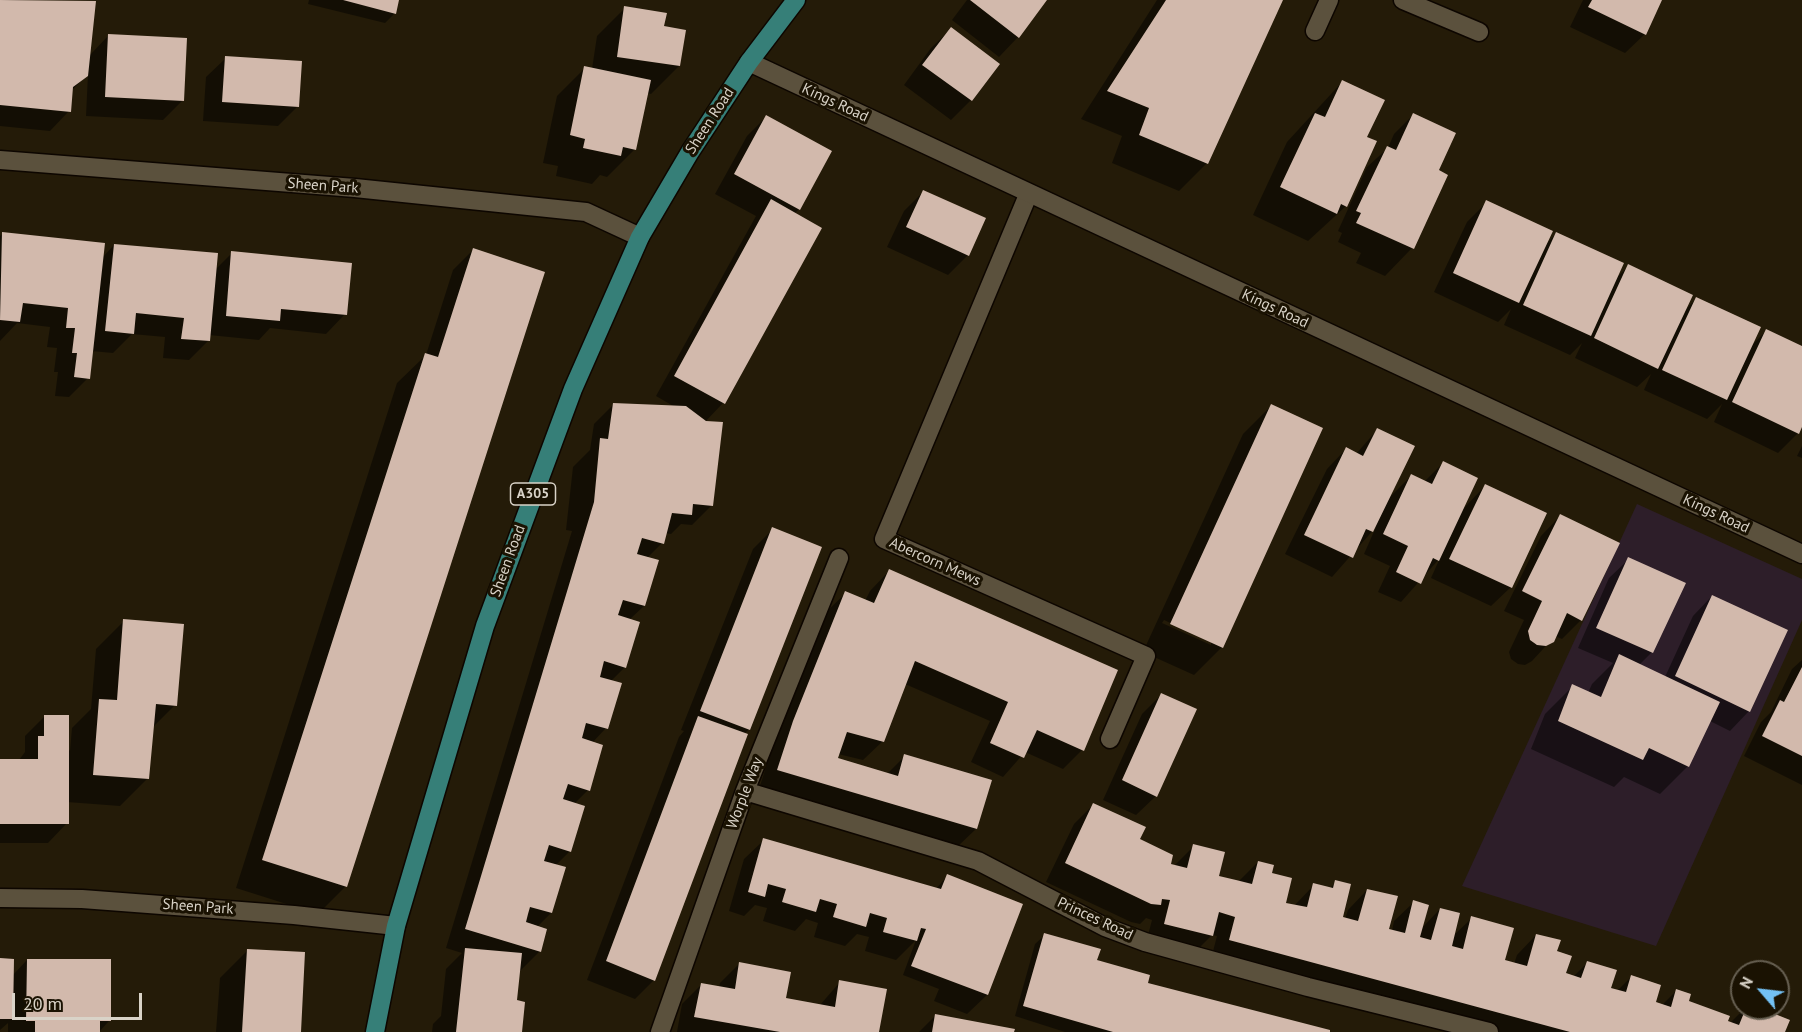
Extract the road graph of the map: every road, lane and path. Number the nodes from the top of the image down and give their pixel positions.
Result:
1 (796, 0) edge
2 (1329, 0) edge
3 (1403, 0) edge
4 (1315, 31) dead end
5 (1479, 32) dead end
6 (749, 62) junction
7 (0, 160) edge
8 (1028, 195) junction
9 (640, 237) junction
10 (1802, 554) edge
11 (839, 558) dead end
12 (1110, 739) dead end
13 (745, 791) junction
14 (0, 898) edge
15 (396, 926) junction
16 (375, 1032) edge
17 (660, 1032) edge
18 (1489, 1032) edge

1 - 6 main road, Sheen Road / A305
2 - 4 street
3 - 5 street
6 - 8 street, Kings Road
6 - 9 main road, Sheen Road / A305
7 - 9 street, Sheen Park
8 - 10 street, Kings Road
8 - 12 street, Abercorn Mews
9 - 15 main road, Sheen Road / A305
11 - 13 street, Worple Way
13 - 17 street, Worple Way
13 - 18 street, Princes Road
14 - 15 street, Sheen Park
15 - 16 main road, Sheen Road / A305

